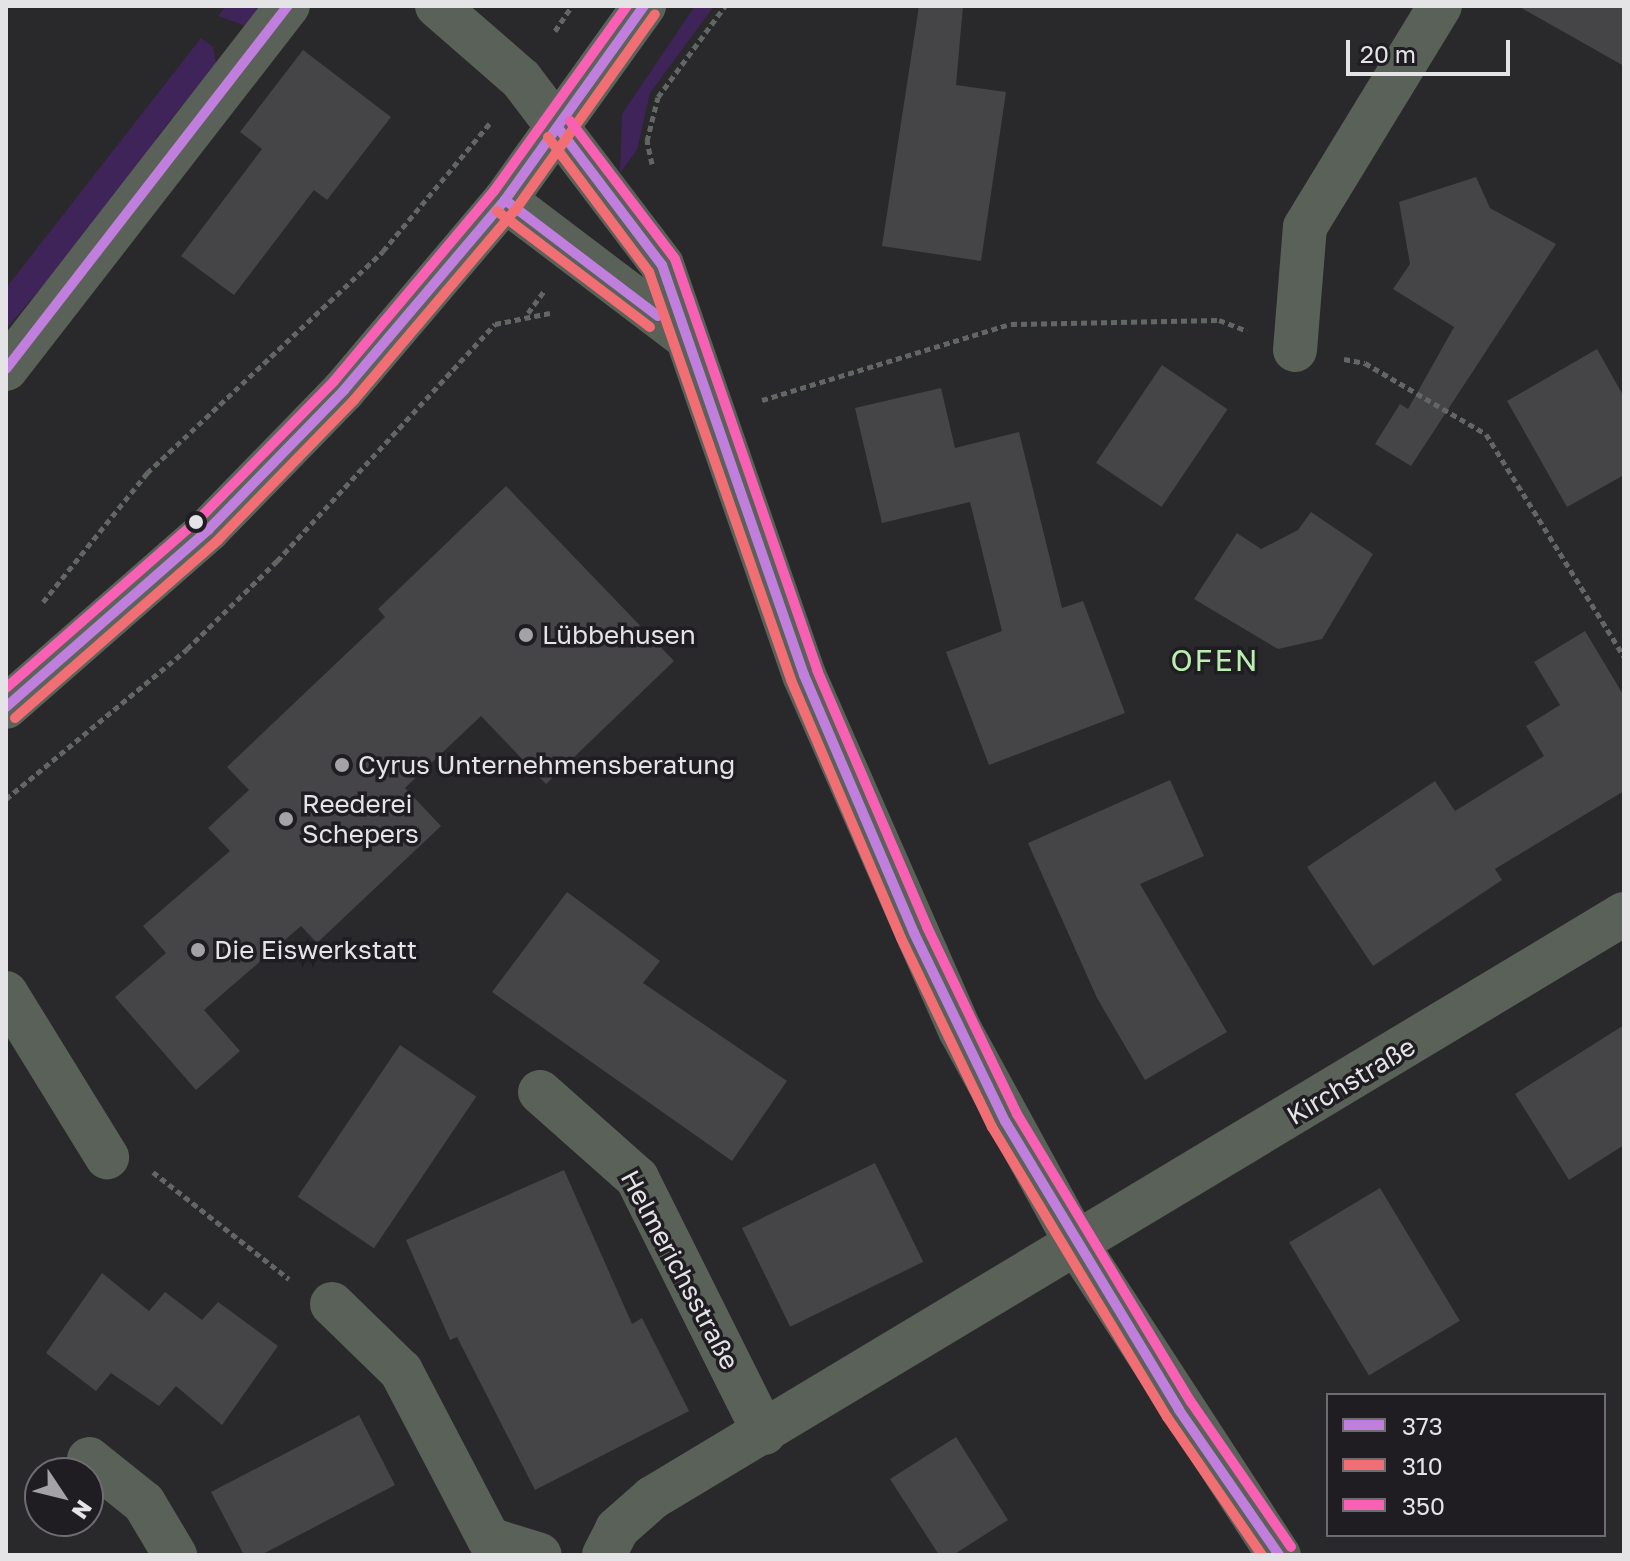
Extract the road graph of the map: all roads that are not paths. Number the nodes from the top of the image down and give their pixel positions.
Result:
1 (288, 6) edge
2 (437, 6) edge
3 (644, 6) edge
4 (1440, 6) edge
5 (559, 129) junction
6 (505, 200) junction
7 (687, 338) junction
8 (1295, 350) road end
9 (6, 369) edge
10 (6, 707) edge
11 (1624, 914) edge
12 (6, 993) edge
13 (540, 1092) dead end
14 (107, 1157) road end
15 (1078, 1246) junction
16 (332, 1304) road end
17 (764, 1433) junction
18 (104, 1471) edge
19 (175, 1555) edge
20 (540, 1555) edge
21 (604, 1555) edge
22 (1279, 1555) edge

1 - 9 street
2 - 5 street
3 - 5 street
4 - 8 street
5 - 6 street
5 - 7 street
6 - 7 street
6 - 10 street
7 - 15 street
11 - 15 street, Kirchstraße
12 - 14 street
13 - 17 street, Helmerichsstraße
15 - 17 street
15 - 22 street
16 - 20 street
17 - 21 street
18 - 19 street

